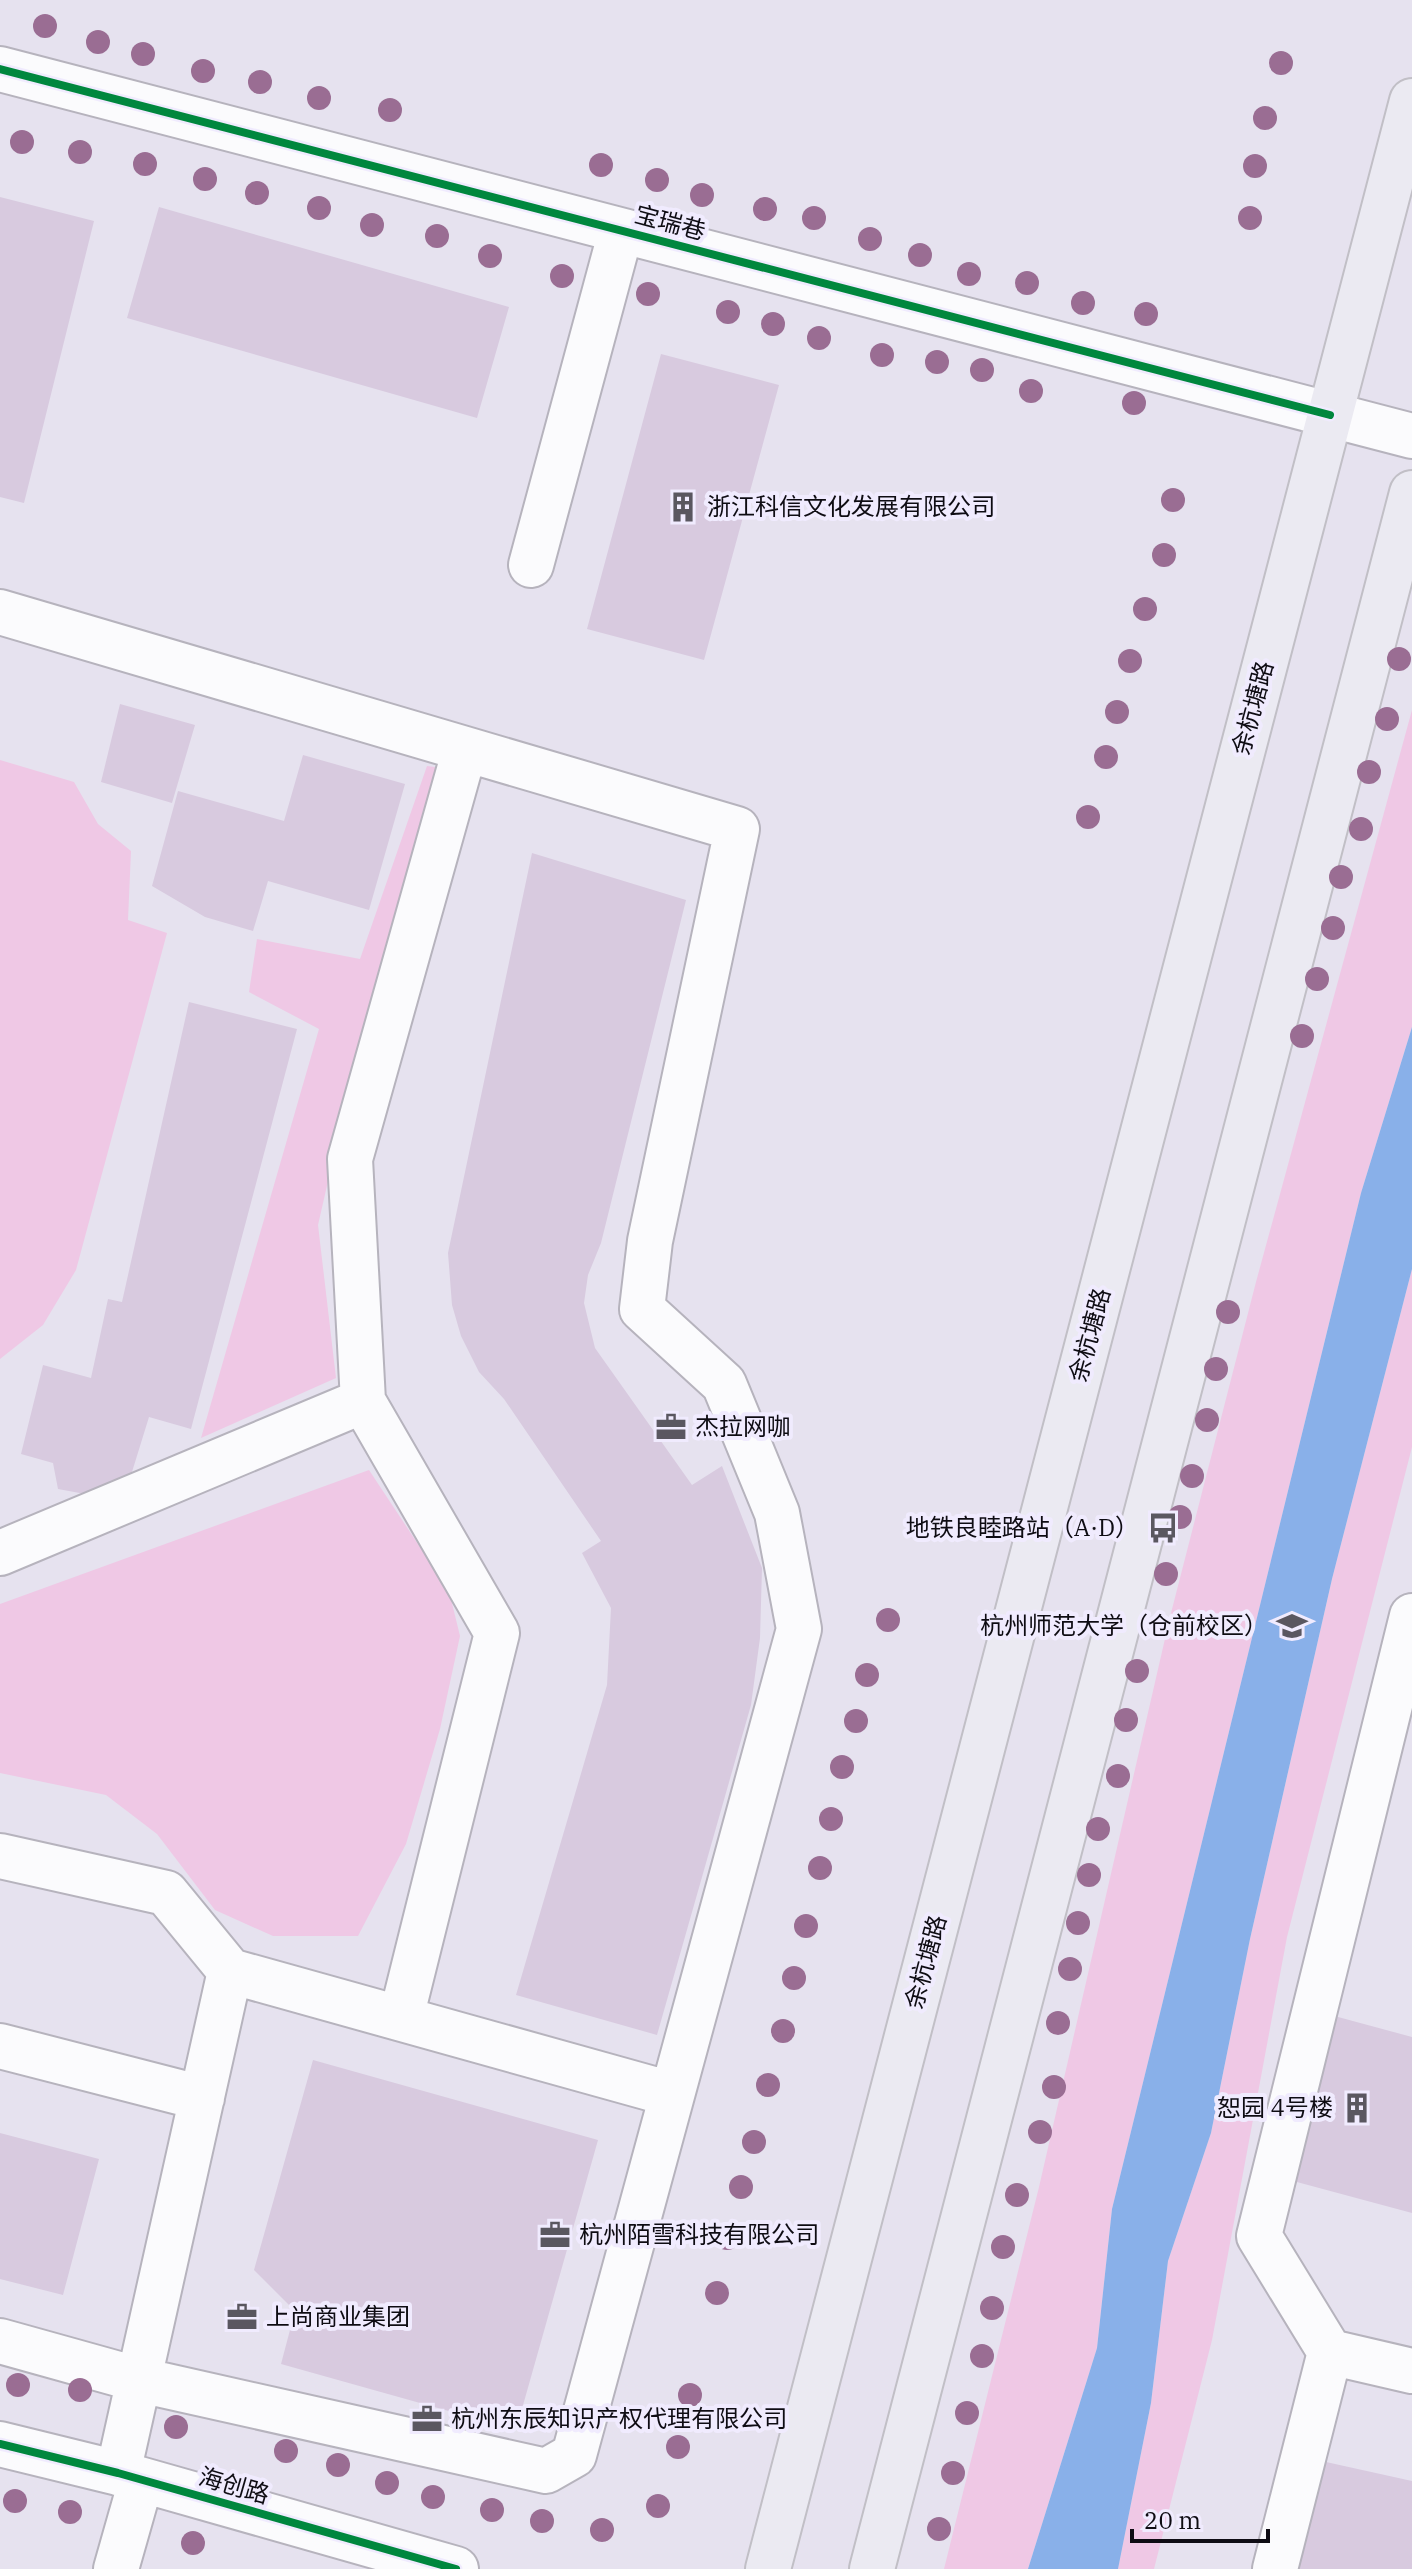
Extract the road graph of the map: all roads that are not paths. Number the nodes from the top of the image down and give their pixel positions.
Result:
1 (0, 69) edge
2 (1412, 101) edge
3 (621, 231) junction
4 (1330, 415) junction
5 (1412, 436) edge
6 (1412, 493) edge
7 (531, 565) dead end
8 (0, 612) edge
9 (465, 749) junction
10 (363, 1401) junction
11 (0, 1553) edge
12 (1412, 1616) edge
13 (0, 1856) edge
14 (230, 1971) junction
15 (401, 2018) junction
16 (0, 2046) edge
17 (671, 2094) junction
18 (202, 2098) junction
19 (0, 2341) edge
20 (1330, 2352) junction
21 (1412, 2371) edge
22 (140, 2380) junction
23 (0, 2444) edge
24 (130, 2477) junction
25 (116, 2569) edge
26 (456, 2569) edge
27 (768, 2569) edge
28 (872, 2569) edge
29 (1275, 2569) edge

1 - 3 street, 宝瑞巷
2 - 4 main road, 余杭塘路
3 - 4 street, 宝瑞巷
3 - 7 street
4 - 5 street, 宝瑞巷
4 - 27 main road, 余杭塘路
6 - 28 main road
8 - 9 street
9 - 10 street
9 - 17 street
10 - 11 street
10 - 15 street
12 - 20 street
13 - 14 street
14 - 15 street
14 - 18 street
15 - 17 street
16 - 18 street
17 - 22 street
18 - 22 street
19 - 22 street
20 - 21 street
20 - 29 street
22 - 24 street
23 - 24 street, 海创路
24 - 25 street
24 - 26 street, 海创路

